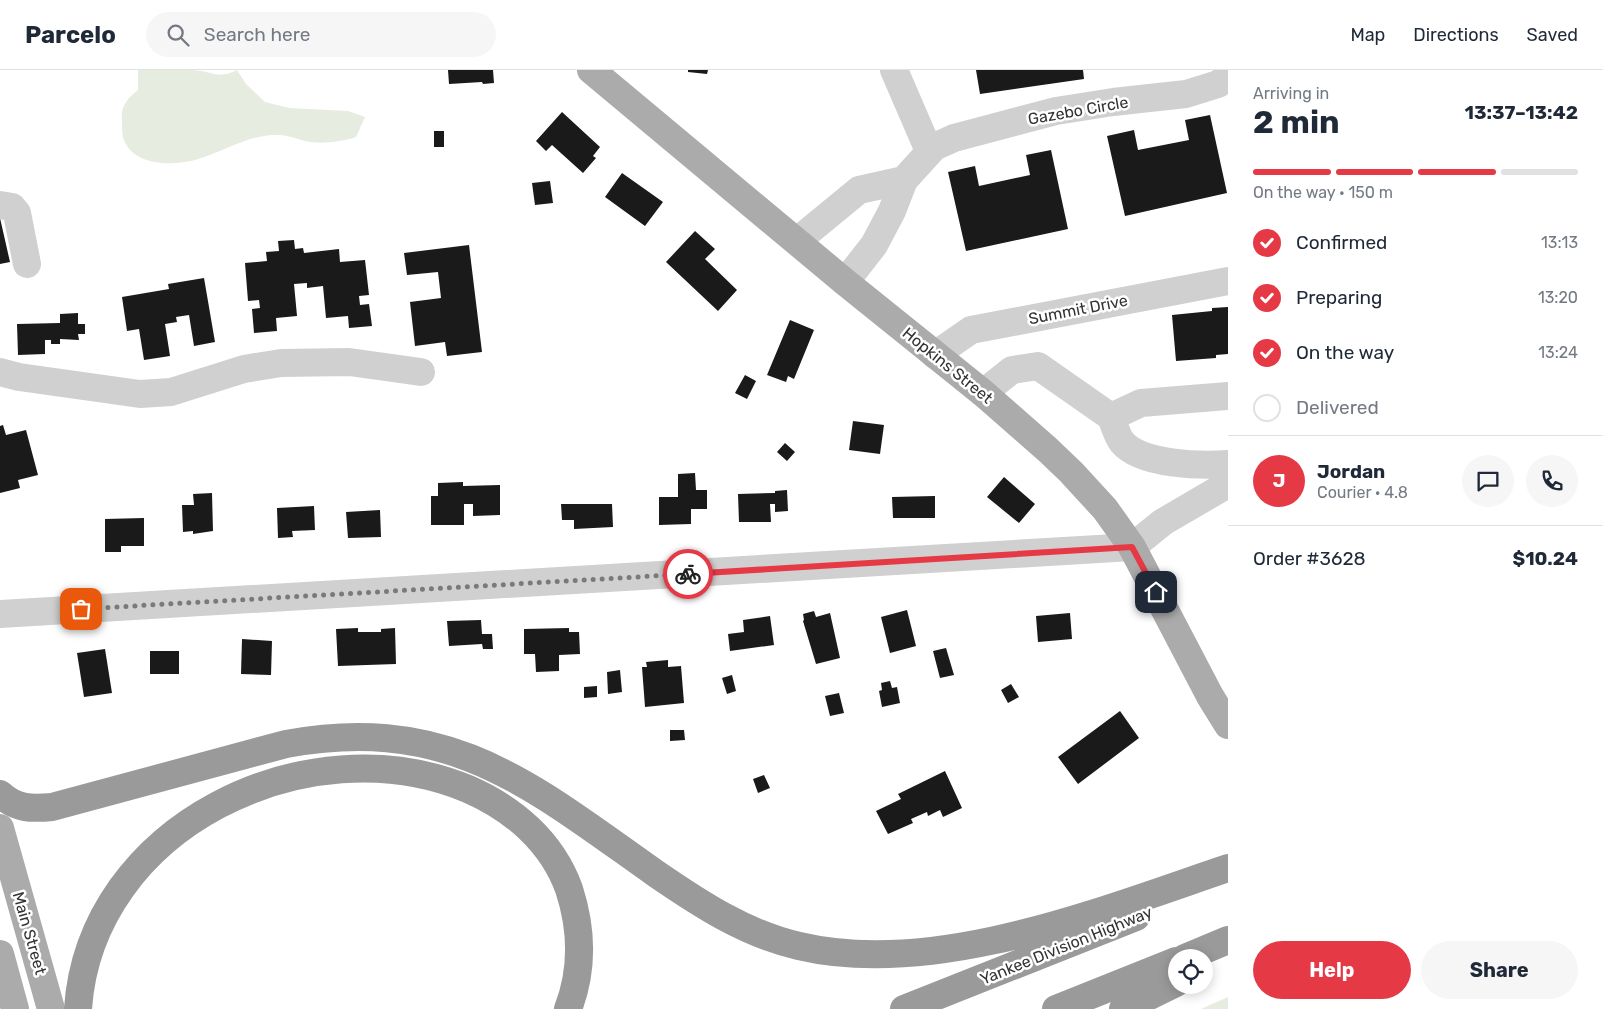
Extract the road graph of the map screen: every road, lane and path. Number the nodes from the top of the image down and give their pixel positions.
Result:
1 (591, 70) edge
2 (894, 70) edge
3 (1228, 77) edge
4 (929, 151) junction
5 (904, 180) junction
6 (0, 205) edge
7 (798, 241) junction
8 (27, 264) dead end
9 (1228, 281) edge
10 (845, 282) junction
11 (935, 355) junction
12 (0, 372) edge
13 (421, 372) dead end
14 (982, 393) junction
15 (1228, 396) edge
16 (1111, 416) junction
17 (1228, 464) edge
18 (1228, 484) edge
19 (1132, 547) junction
20 (0, 614) edge
21 (1228, 725) edge
22 (0, 794) edge
23 (0, 828) edge
24 (1228, 868) edge
25 (1228, 880) edge
26 (1228, 940) edge
27 (1206, 949) edge
28 (0, 954) edge
29 (1228, 958) edge
30 (1168, 964) edge
31 (1213, 966) edge
32 (1168, 987) edge
33 (15, 1009) edge
34 (51, 1009) edge
35 (78, 1009) edge
36 (568, 1009) edge
37 (904, 1009) edge
38 (1056, 1009) edge
39 (1123, 1009) edge

1 - 7 main road, Hopkins Street
2 - 4 street
3 - 4 street, Gazebo Circle
4 - 5 street, Gazebo Circle
5 - 7 street
5 - 10 street, Gazebo Circle
6 - 8 street
7 - 10 main road, Hopkins Street
9 - 11 street, Summit Drive
10 - 11 main road, Hopkins Street
11 - 14 main road, Hopkins Street
12 - 13 street
14 - 16 street
14 - 19 main road, Hopkins Street
15 - 16 street
16 - 17 street
18 - 19 street
19 - 20 street
19 - 21 main road, Hopkins Street
22 - 24 highway
23 - 34 main road, Main Street
25 - 37 highway, Yankee Division Highway
26 - 27 highway
28 - 33 main road
29 - 31 highway
30 - 38 highway
32 - 39 highway
35 - 36 highway

